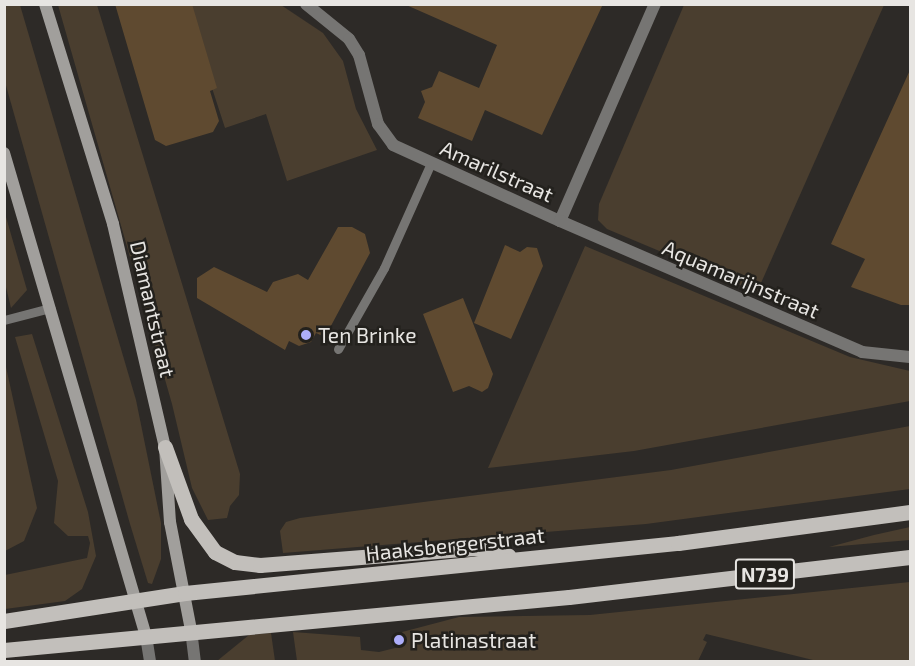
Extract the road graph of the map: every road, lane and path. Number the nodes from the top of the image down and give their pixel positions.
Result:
1 (45, 4) edge
2 (306, 4) edge
3 (655, 4) edge
4 (4, 153) edge
5 (431, 163) junction
6 (560, 221) junction
7 (50, 308) junction
8 (4, 320) edge
9 (338, 349) dead end
10 (910, 357) edge
11 (165, 447) junction
12 (910, 512) edge
13 (910, 557) edge
14 (523, 558) junction
15 (184, 592) junction
16 (136, 601) junction
17 (4, 621) edge
18 (191, 630) junction
19 (146, 636) junction
20 (4, 650) edge
21 (150, 662) edge
22 (195, 662) edge

1 - 11 main road, Diamantstraat
2 - 5 street, Amarilstraat
3 - 6 street, Amarilstraat
4 - 7 main road
5 - 6 street, Amarilstraat
5 - 9 lane
6 - 10 street, Aquamarijnstraat
7 - 8 lane
7 - 16 main road
11 - 14 main road
11 - 15 main road, Diamantstraat
12 - 14 main road, Haaksbergerstraat / N739
13 - 18 main road, N739
14 - 15 main road, Haaksbergerstraat
15 - 16 main road, Haaksbergerstraat
15 - 18 main road, Diamantstraat
16 - 17 main road, Haaksbergerstraat
16 - 19 main road
18 - 19 main road
18 - 22 street
19 - 20 main road
19 - 21 street

